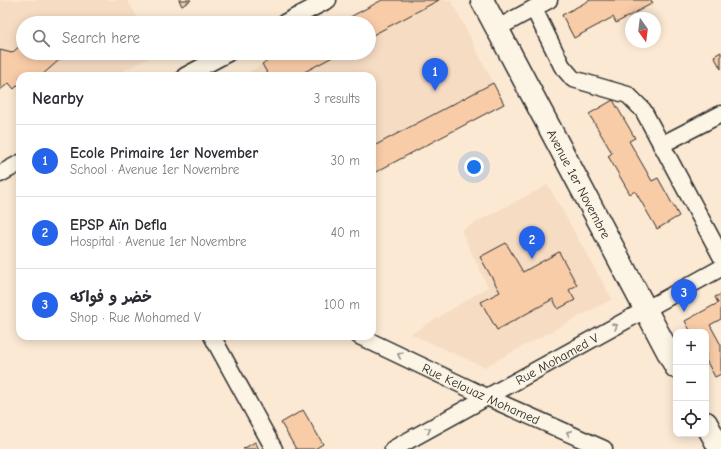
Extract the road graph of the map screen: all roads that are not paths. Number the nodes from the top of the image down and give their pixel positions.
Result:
1 (328, 0) edge
2 (482, 0) edge
3 (549, 0) edge
4 (534, 9) junction
5 (297, 16) edge
6 (496, 29) junction
7 (215, 60) edge
8 (192, 72) edge
9 (721, 114) edge
10 (661, 146) junction
11 (721, 256) edge
12 (721, 268) edge
13 (645, 309) junction
14 (214, 340) edge
15 (367, 340) edge
16 (675, 365) edge
17 (489, 398) junction
18 (709, 429) edge
19 (274, 449) edge
20 (393, 449) edge
21 (604, 449) edge
22 (720, 449) edge

1 - 5 street
2 - 6 main road, Avenue 1er Novembre
3 - 4 street
4 - 6 street
4 - 10 street
6 - 13 main road, Avenue 1er Novembre
7 - 8 street
9 - 10 street
10 - 11 street
12 - 13 street, Rue Mohamed V
13 - 16 main road, Avenue 1er Novembre
17 -> 13 street, Rue Mohamed V
14 - 19 street
17 -> 15 street, Rue Kelouaz Mohamed
20 -> 17 street, Rue Mohamed V
21 -> 17 street, Rue Kelouaz Mohamed
18 - 22 main road

